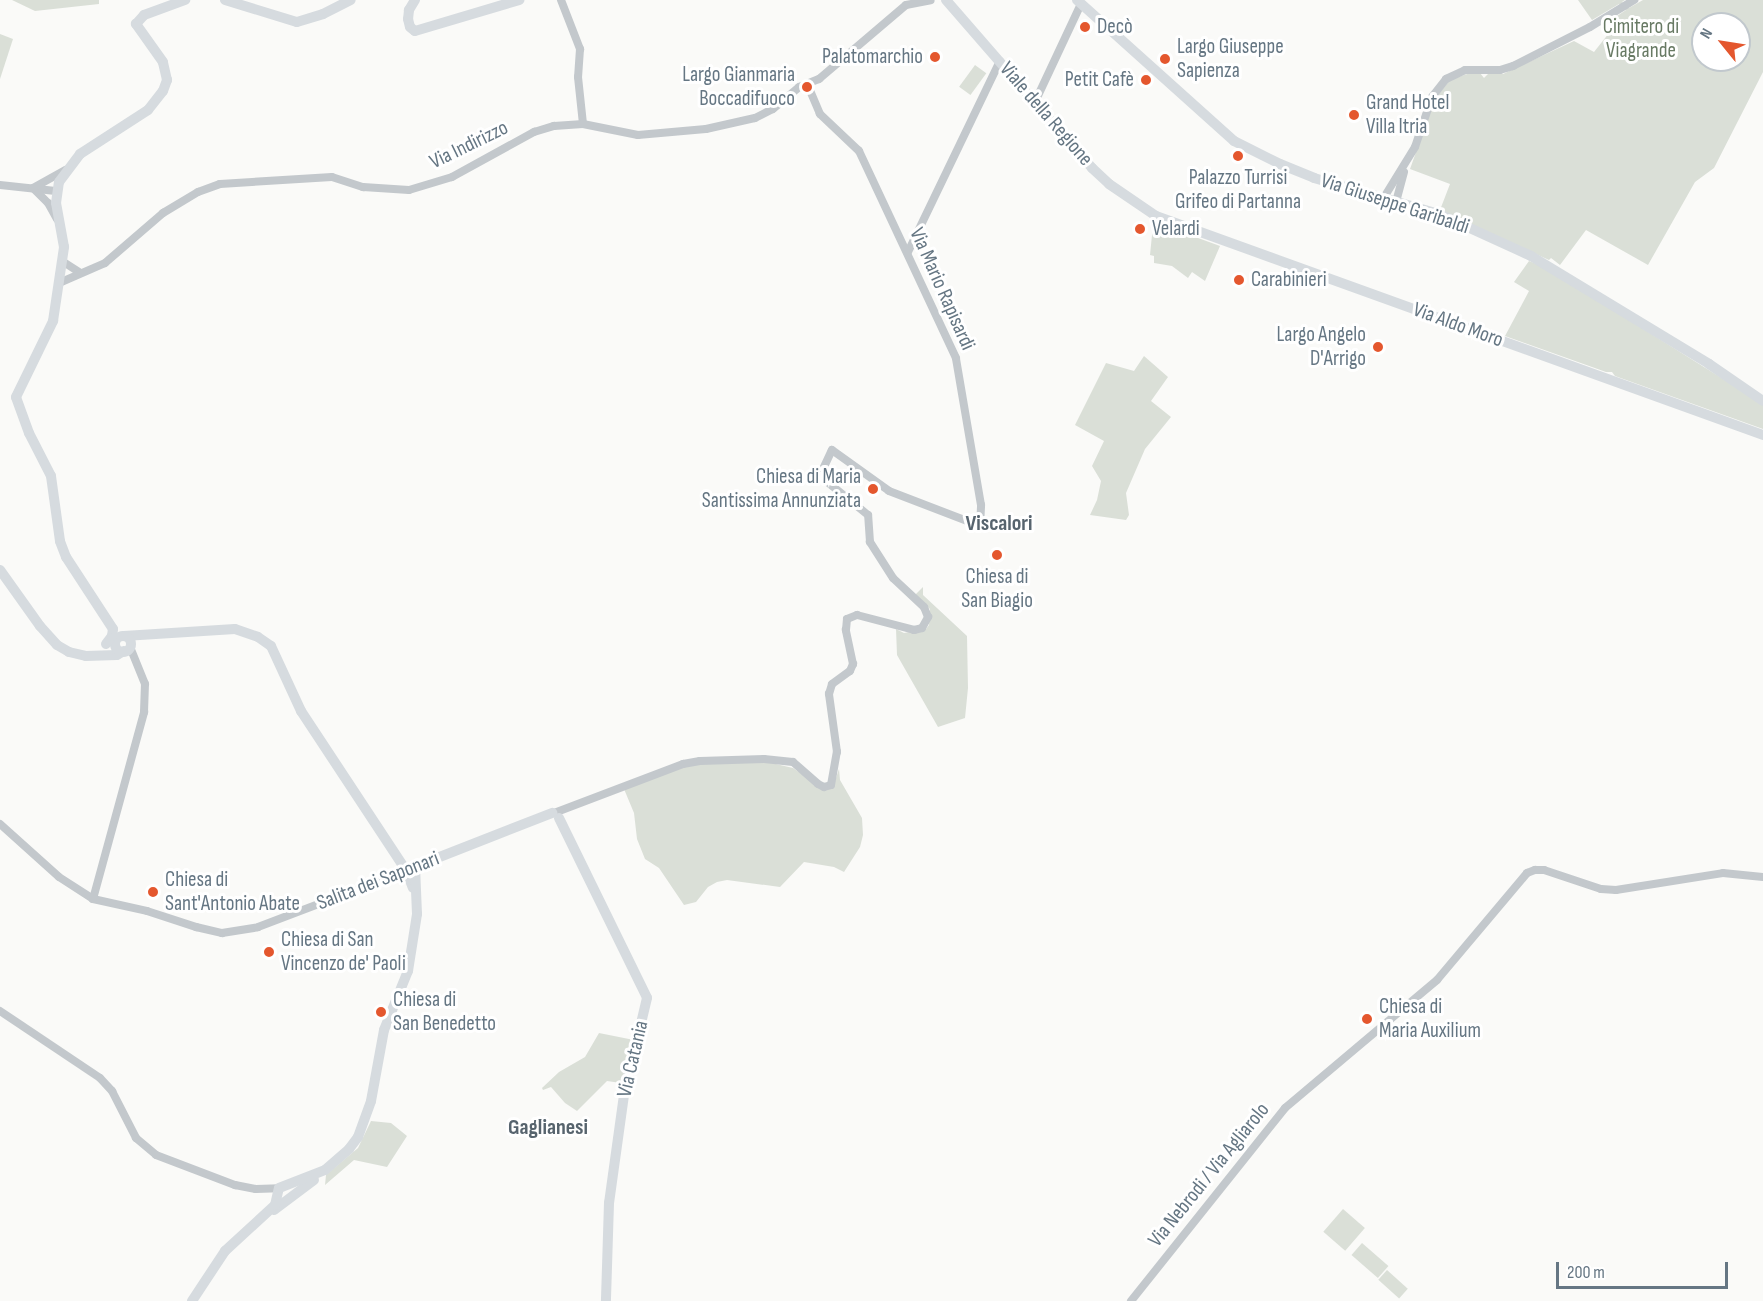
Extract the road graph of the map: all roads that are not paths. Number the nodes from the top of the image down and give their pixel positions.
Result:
1 (185, 0) edge
2 (225, 0) edge
3 (351, 0) edge
4 (415, 0) edge
5 (519, 0) edge
6 (561, 0) edge
7 (931, 0) edge
8 (946, 0) edge
9 (1634, 0) edge
10 (1079, 2) edge
11 (1000, 61) junction
12 (807, 86) junction
13 (1035, 102) junction
14 (583, 124) junction
15 (1407, 163) junction
16 (66, 170) junction
17 (0, 185) edge
18 (33, 188) junction
19 (56, 191) junction
20 (1383, 198) junction
21 (1396, 202) junction
22 (1156, 216) joint
23 (59, 221) junction
24 (908, 252) junction
25 (92, 270) junction
26 (62, 276) junction
27 (1763, 401) edge
28 (1762, 434) edge
29 (981, 505) junction
30 (971, 522) junction
31 (0, 570) edge
32 (120, 645) junction
33 (555, 818) junction
34 (0, 824) edge
35 (407, 870) junction
36 (1763, 877) edge
37 (93, 899) junction
38 (417, 914) junction
39 (0, 1011) edge
40 (325, 1170) junction
41 (291, 1184) junction
42 (279, 1188) junction
43 (280, 1206) junction
44 (261, 1219) junction
45 (604, 1299) edge
46 (192, 1301) edge
47 (1131, 1301) edge

1 - 16 main road
2 - 3 main road
4 - 5 main road
6 - 14 street
7 - 12 street, Via Indirizzo
8 - 11 main road, Viale della Regione
9 - 15 street
10 - 13 street
10 - 20 main road, Via Giuseppe Garibaldi
11 - 13 main road, Viale della Regione
11 - 24 street
12 - 14 street, Via Indirizzo
12 - 24 street, Via Mario Rapisardi
13 - 22 main road, Viale della Regione
14 - 25 street, Via Indirizzo
15 - 20 street
15 - 21 street
16 - 18 street
16 - 19 main road
17 - 18 street
18 - 19 street
18 - 23 street
19 - 23 main road
20 - 21 main road, Via Giuseppe Garibaldi
21 - 27 main road, Via Giuseppe Garibaldi
22 - 28 main road, Via Aldo Moro
23 - 26 main road
24 - 29 street, Via Mario Rapisardi
25 - 26 street
25 - 26 street, Via Indirizzo
26 - 32 main road
29 - 30 street
29 - 30 street, Via Mario Rapisardi
30 - 33 street
31 - 32 main road
32 - 35 main road
32 - 37 street
33 - 35 main road, Salita dei Saponari
33 - 45 main road, Via Catania
34 - 37 street
35 - 37 street, Salita dei Saponari
35 - 38 main road
35 - 38 main road
36 - 47 street, Via Nebrodi / Via Agliarolo
38 - 40 main road
39 - 42 street
40 - 41 main road
40 - 43 main road
41 - 42 main road
41 - 43 street
42 - 44 main road
43 - 44 main road
44 - 46 main road

